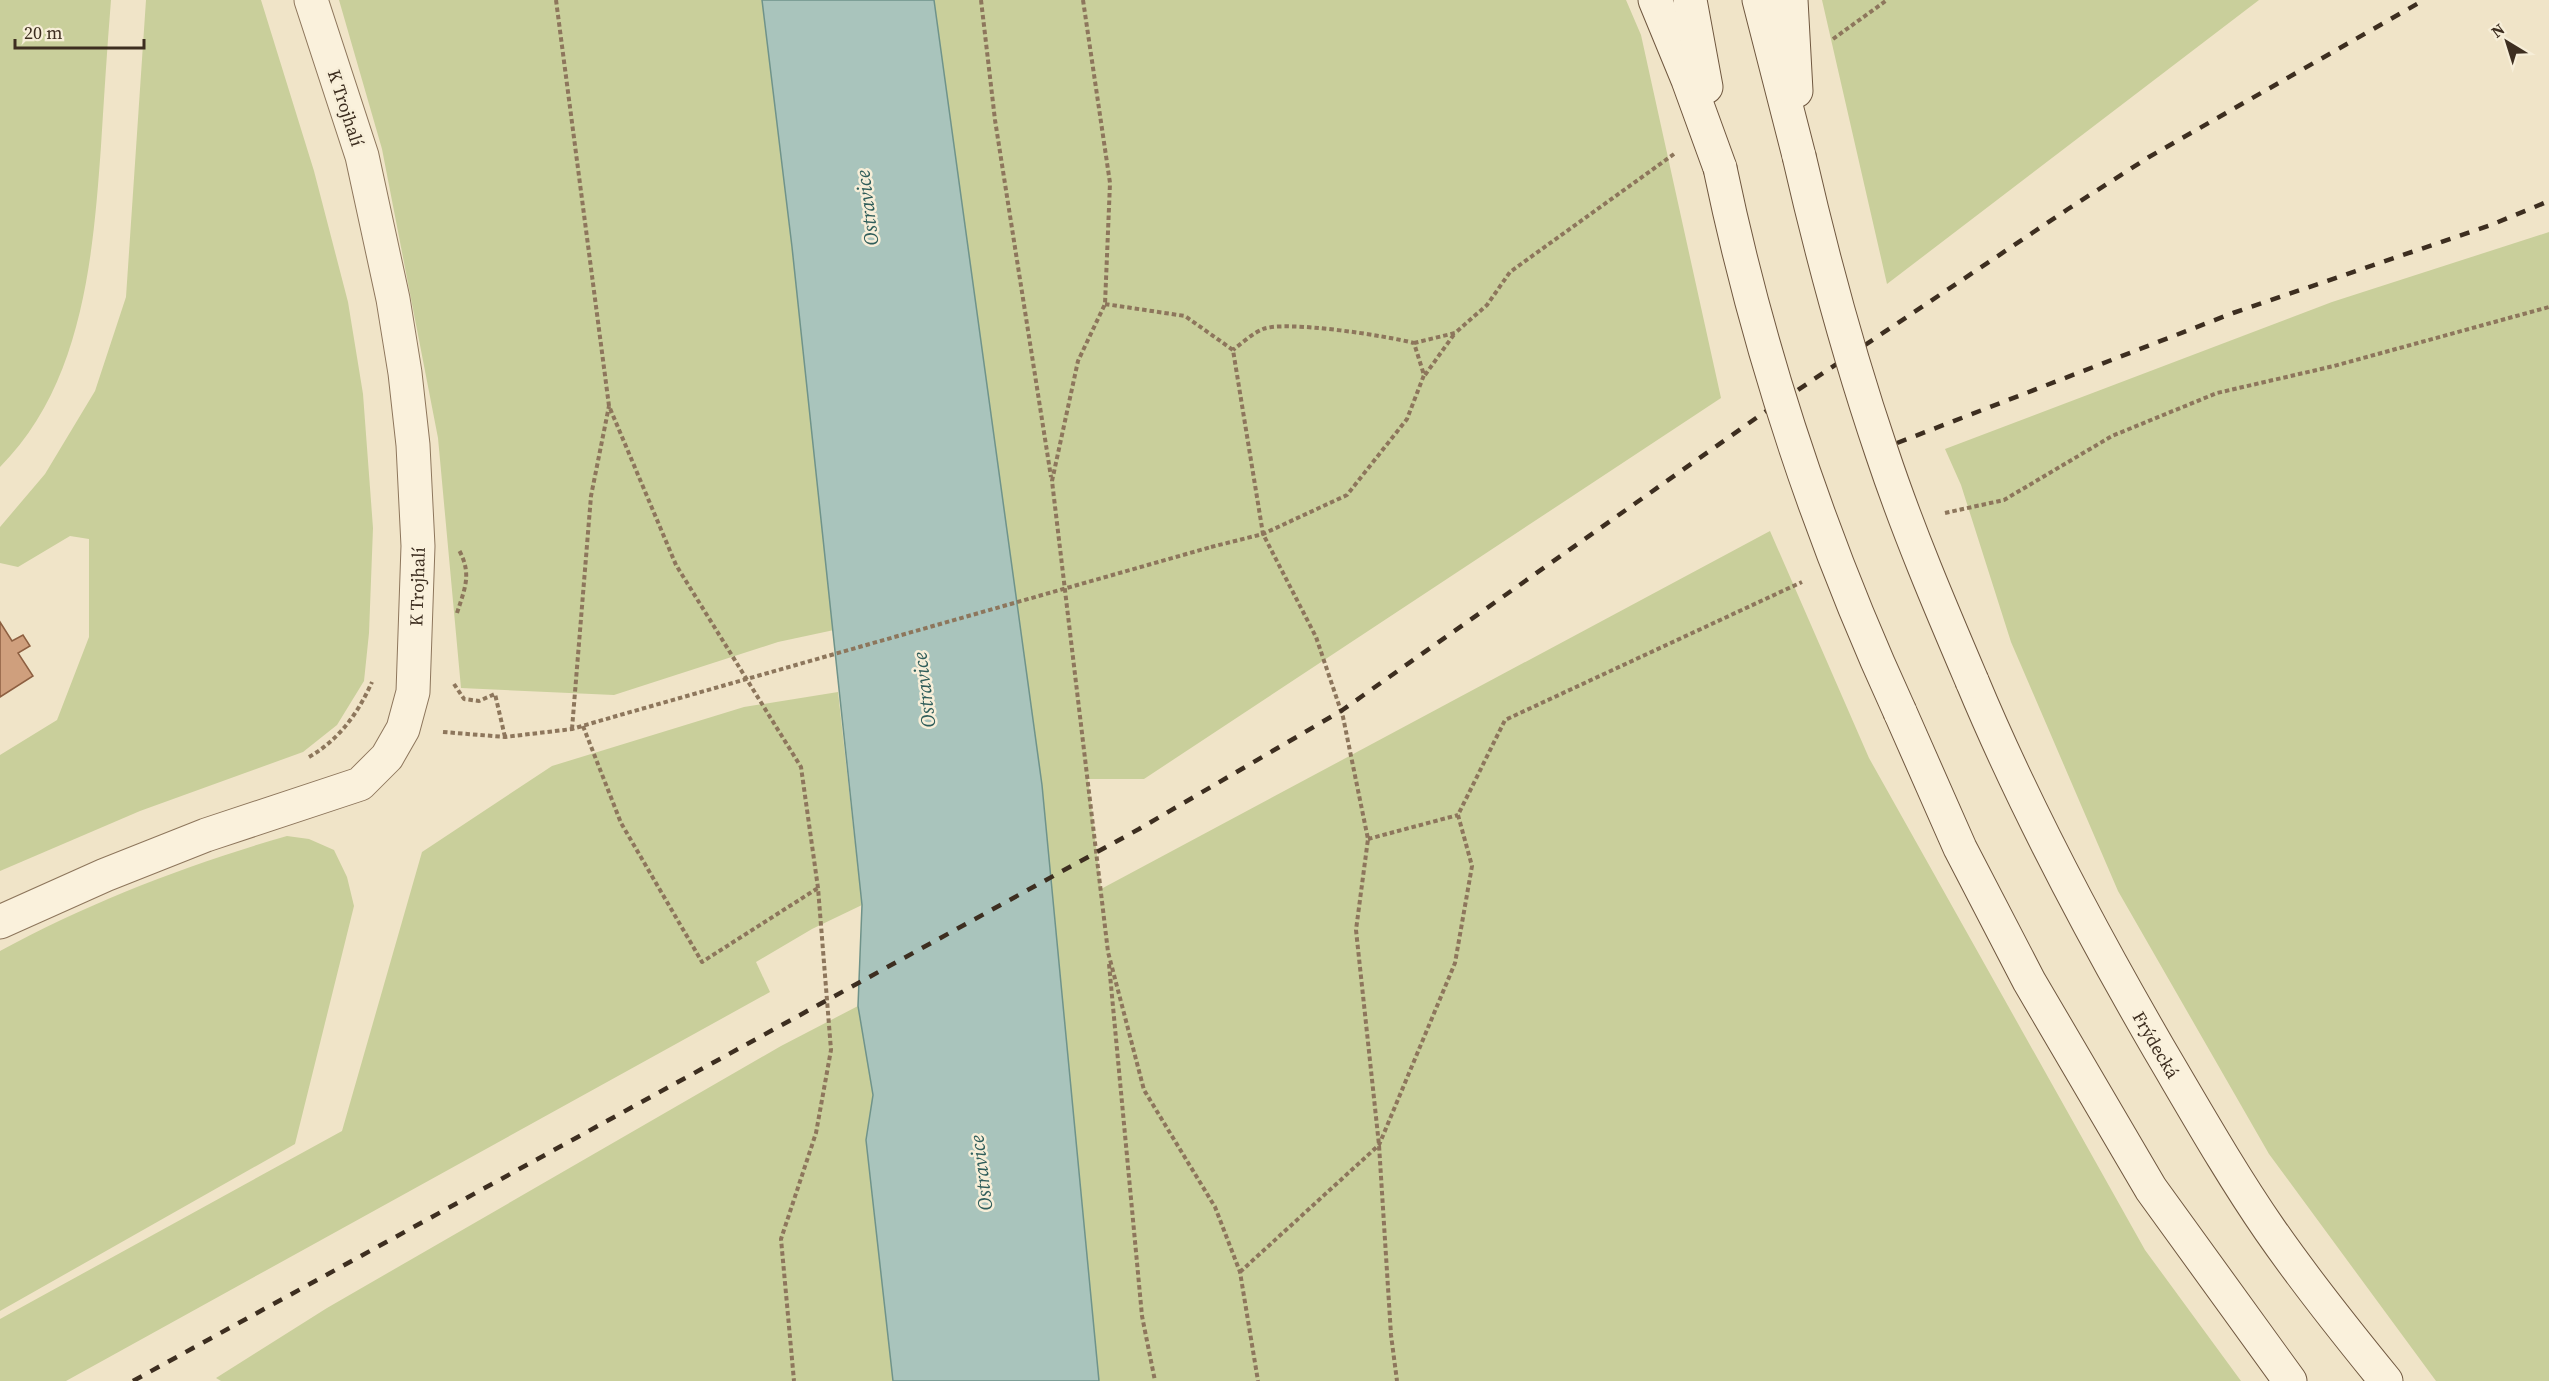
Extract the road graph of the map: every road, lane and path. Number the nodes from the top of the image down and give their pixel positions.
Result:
1 (311, 0) edge
2 (556, 0) edge
3 (981, 0) edge
4 (1083, 0) edge
5 (1655, 0) edge
6 (1690, 0) edge
7 (1759, 0) edge
8 (1791, 0) edge
9 (1887, 0) edge
10 (1830, 41) dead end
11 (1793, 118) junction
12 (1700, 139) junction
13 (1105, 304) junction
14 (2549, 307) edge
15 (1455, 333) junction
16 (1414, 343) junction
17 (1233, 350) junction
18 (1424, 375) junction
19 (609, 406) junction
20 (1052, 481) junction
21 (1941, 514) dead end
22 (1263, 534) junction
23 (458, 546) dead end
24 (1809, 579) dead end
25 (455, 619) dead end
26 (375, 675) dead end
27 (451, 679) dead end
28 (583, 726) junction
29 (403, 729) junction
30 (572, 729) junction
31 (505, 737) junction
32 (306, 759) dead end
33 (1458, 815) junction
34 (1368, 839) junction
35 (818, 888) junction
36 (0, 922) edge
37 (1108, 952) junction
38 (1379, 1145) junction
39 (1240, 1272) junction
40 (794, 1381) edge
41 (1155, 1381) edge
42 (1258, 1381) edge
43 (1397, 1381) edge
44 (2289, 1381) edge
45 (2386, 1381) edge

1 - 29 main road, K Trojhalí
2 - 19 path
3 - 20 path
4 - 13 path
5 - 12 main road
6 - 12 main road
7 - 11 main road
8 - 11 main road
9 - 10 path
11 - 45 main road, Frýdecká, bridge
12 - 15 path
12 - 44 main road, bridge
13 - 17 path
13 - 20 path
14 - 21 path
15 - 16 path
15 - 18 path
16 - 17 path
16 - 18 path
17 - 22 path
18 - 22 path
19 - 30 path
19 - 35 path
20 - 37 path
22 - 28 path, bridge
22 - 34 path
23 - 25 path
24 - 33 path
26 - 32 path
27 - 31 path
28 - 30 path
28 - 35 path
29 - 31 path
29 - 36 main road, K Trojhalí
30 - 31 path
33 - 34 path
33 - 38 path
34 - 38 path
35 - 40 path
37 - 39 path
37 - 41 path
38 - 39 path
38 - 43 path
39 - 42 path

